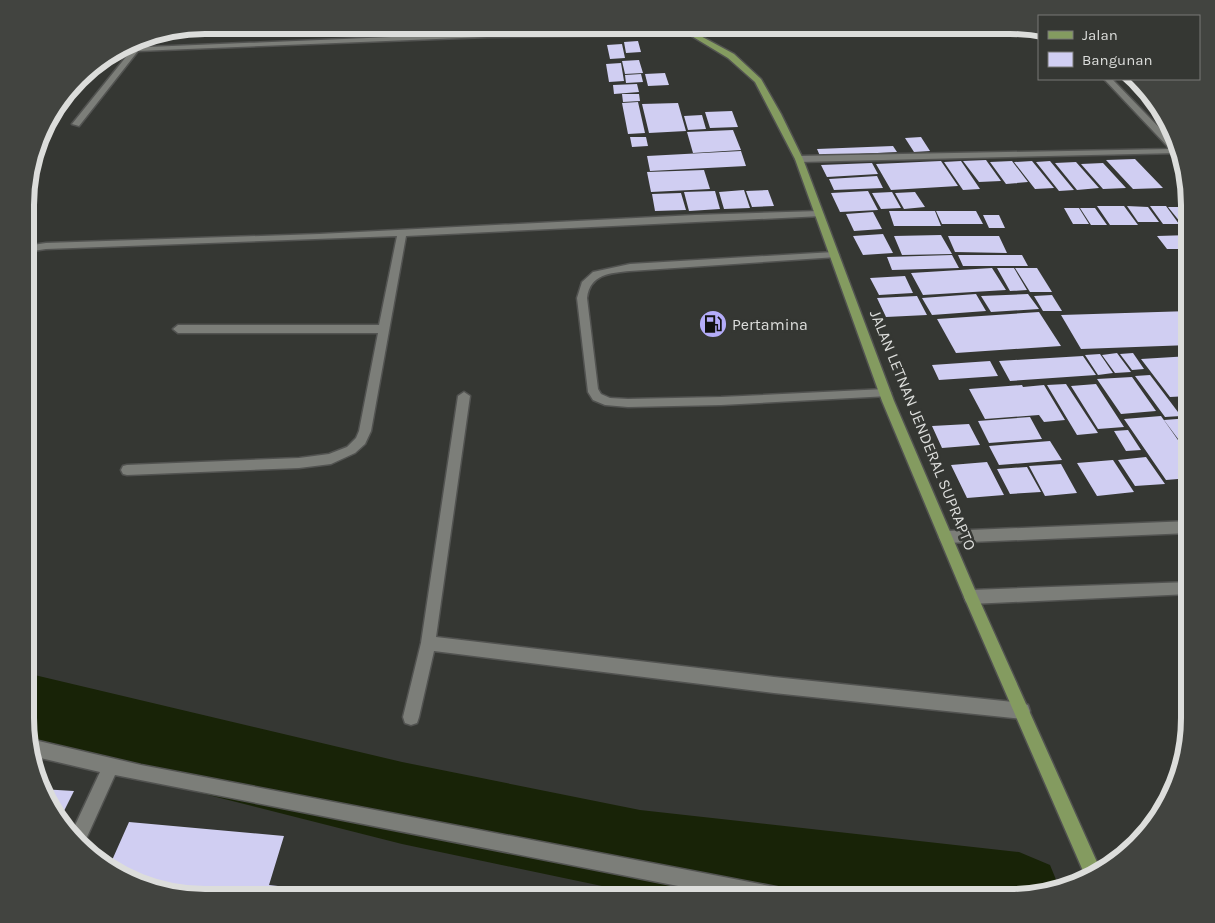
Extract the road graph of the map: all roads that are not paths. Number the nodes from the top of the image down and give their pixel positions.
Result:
1 (527, 34) edge
2 (696, 34) edge
3 (136, 50) joint
4 (1109, 80) edge
5 (76, 124) dead end
6 (1169, 142) edge
7 (1172, 151) edge
8 (798, 159) junction
9 (819, 214) junction
10 (402, 233) junction
11 (34, 248) edge
12 (834, 255) junction
13 (178, 329) dead end
14 (384, 329) junction
15 (885, 393) junction
16 (464, 396) dead end
17 (127, 470) dead end
18 (1181, 527) edge
19 (946, 537) junction
20 (1181, 588) edge
21 (972, 597) junction
22 (428, 643) junction
23 (1022, 711) junction
24 (412, 717) dead end
25 (37, 749) edge
26 (111, 766) junction
27 (80, 835) edge
28 (1091, 868) edge
29 (740, 889) edge

1 - 3 street
2 - 8 main road, JALAN LETNAN JENDERAL SUPRAPTO
3 - 5 street
4 - 6 street
7 - 8 street
8 - 9 main road, JALAN LETNAN JENDERAL SUPRAPTO
9 - 10 street
9 - 12 main road, JALAN LETNAN JENDERAL SUPRAPTO
10 - 11 street
10 - 14 street
12 - 15 main road, JALAN LETNAN JENDERAL SUPRAPTO
12 - 15 street
13 - 14 street
14 - 17 street
15 - 19 main road, JALAN LETNAN JENDERAL SUPRAPTO
16 - 22 street
18 - 19 street
19 - 21 main road, JALAN LETNAN JENDERAL SUPRAPTO
20 - 21 street
21 - 23 main road, JALAN LETNAN JENDERAL SUPRAPTO
22 - 23 street
22 - 24 street
23 - 28 main road, JALAN LETNAN JENDERAL SUPRAPTO
25 - 26 street
26 - 27 street
26 - 29 street

